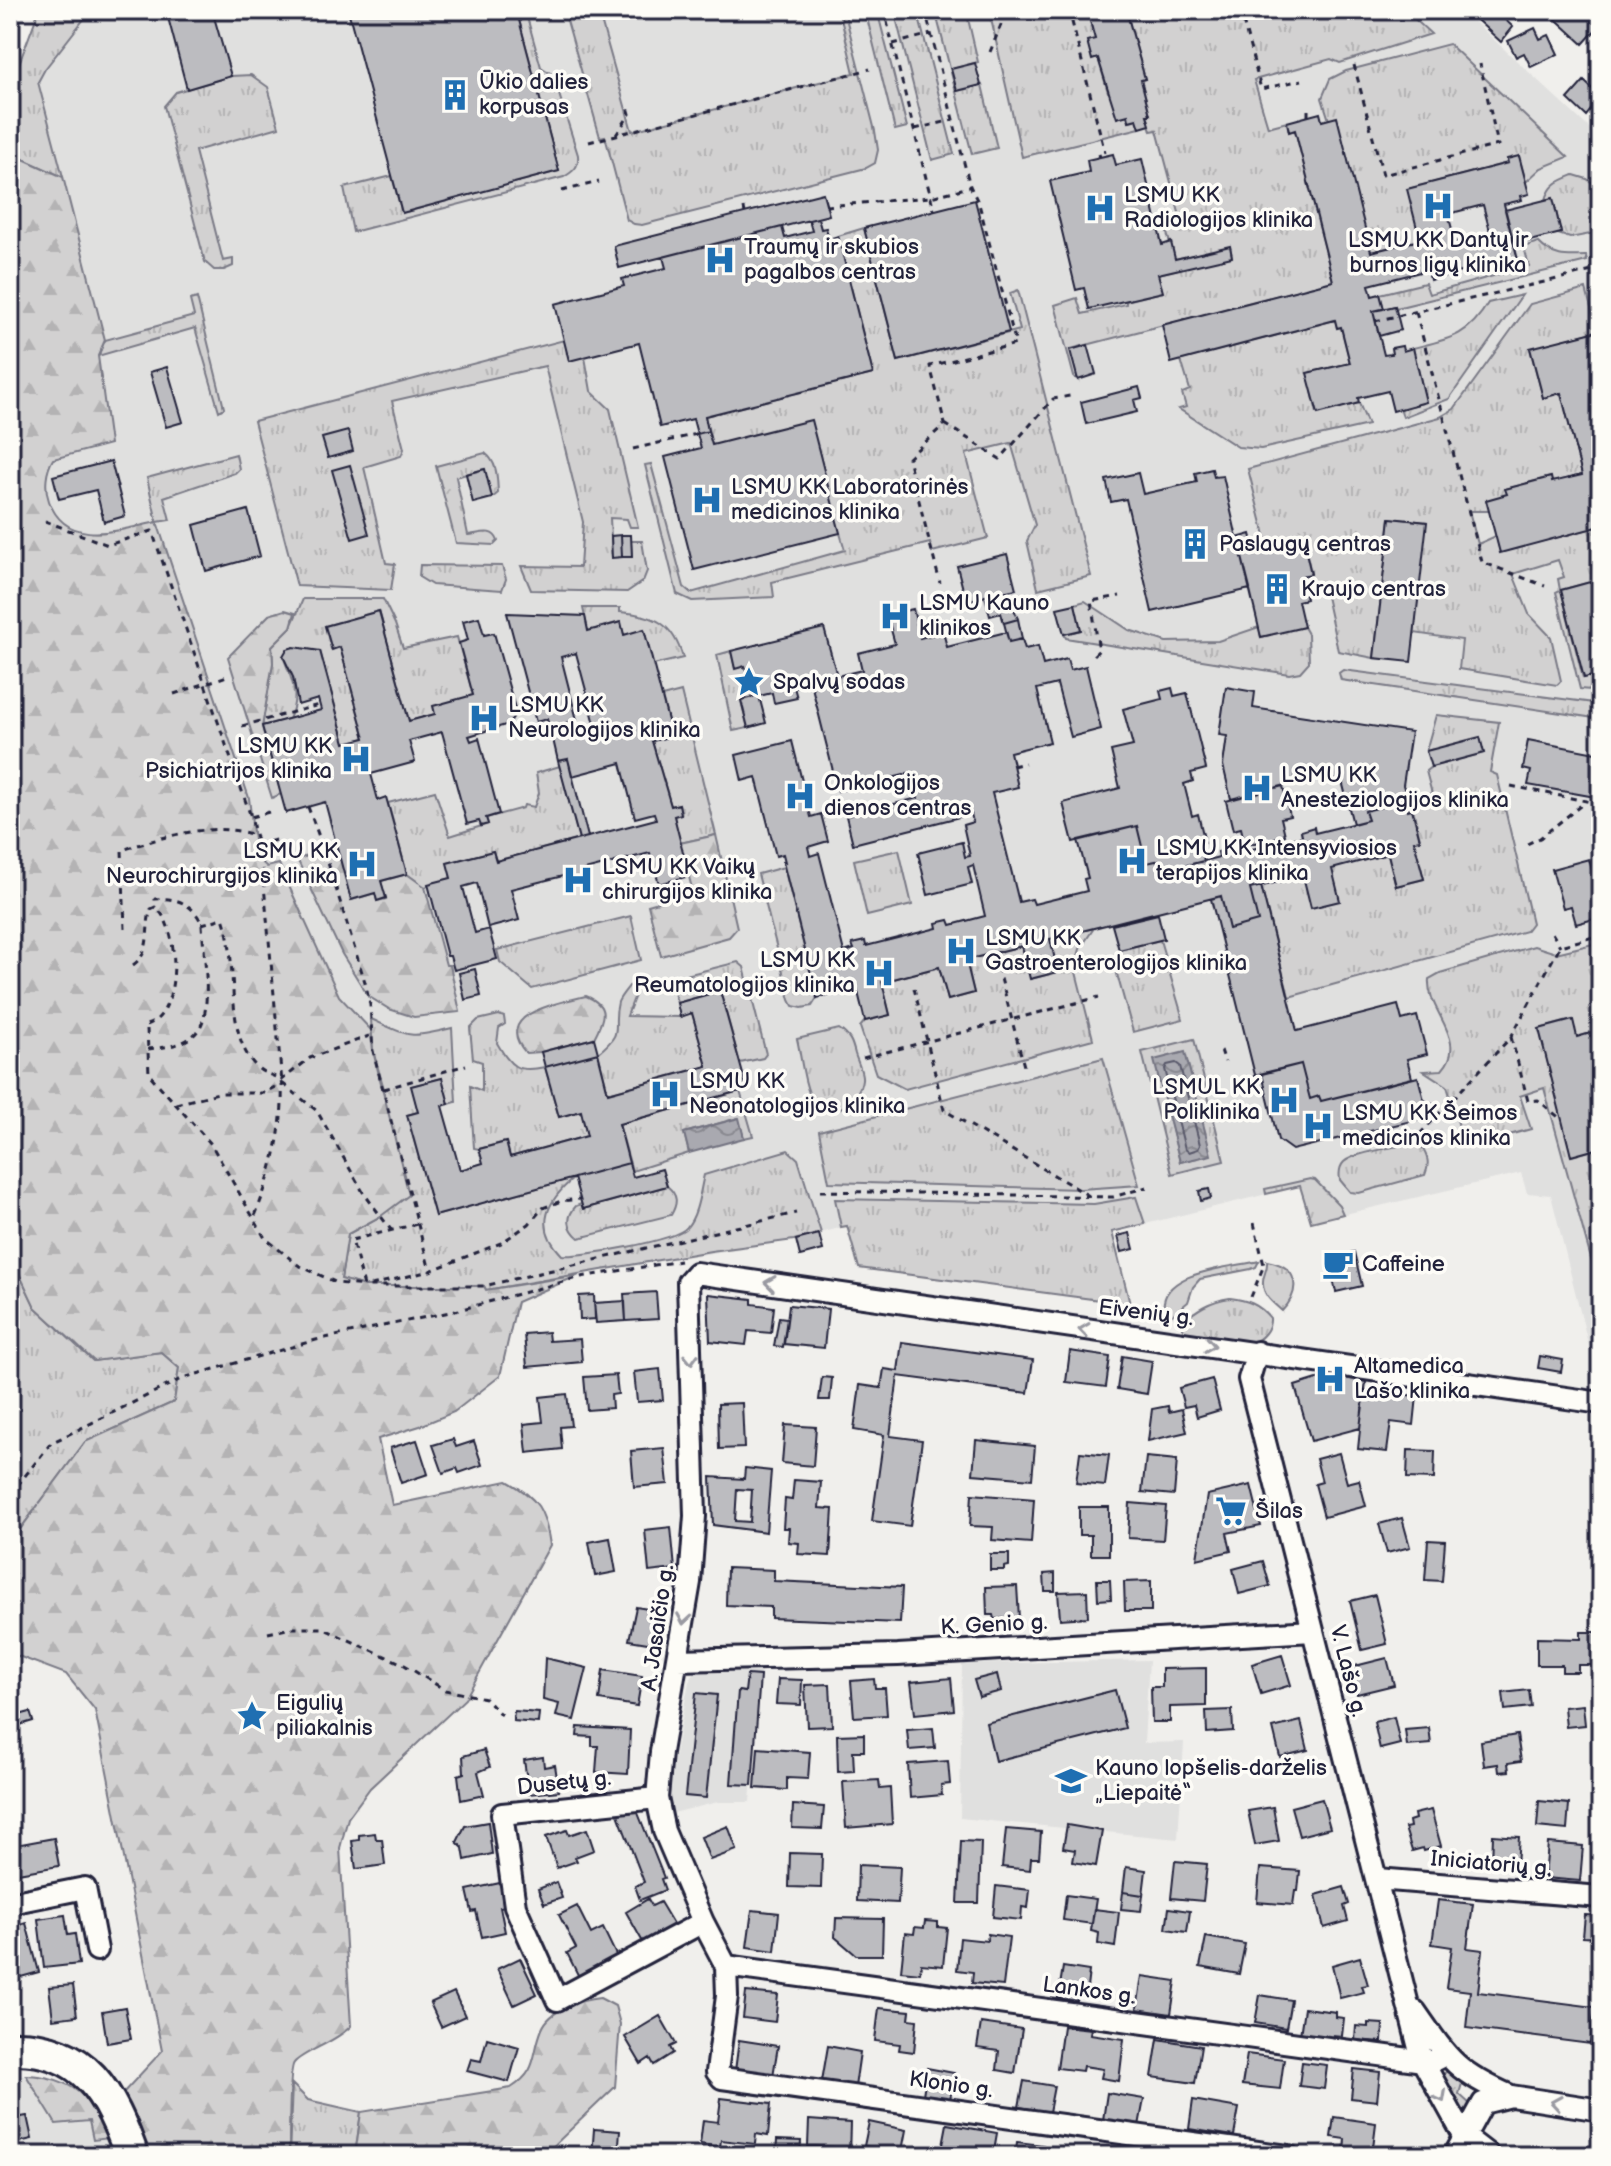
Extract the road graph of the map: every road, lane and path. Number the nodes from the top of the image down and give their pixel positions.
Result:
1 (884, 10) edge
2 (925, 10) edge
3 (1007, 10) edge
4 (1069, 10) edge
5 (1240, 10) edge
6 (931, 34) junction
7 (893, 44) junction
8 (990, 52) dead end
9 (1480, 64) dead end
10 (1354, 65) dead end
11 (870, 69) dead end
12 (1302, 80) dead end
13 (1308, 105) dead end
14 (628, 107) dead end
15 (1308, 116) dead end
16 (953, 120) junction
17 (915, 129) junction
18 (616, 135) junction
19 (589, 142) dead end
20 (1105, 153) dead end
21 (599, 182) dead end
22 (970, 186) junction
23 (562, 191) dead end
24 (931, 197) junction
25 (826, 206) dead end
26 (934, 210) dead end
27 (1601, 269) edge
28 (1416, 312) junction
29 (1375, 321) dead end
30 (1070, 396) dead end
31 (945, 424) junction
32 (697, 434) dead end
33 (633, 449) dead end
34 (45, 521) dead end
35 (940, 583) dead end
36 (1545, 586) dead end
37 (1120, 596) dead end
38 (1094, 655) dead end
39 (227, 676) dead end
40 (205, 684) junction
41 (174, 694) dead end
42 (319, 705) dead end
43 (242, 726) dead end
44 (1025, 763) dead end
45 (1013, 766) dead end
46 (1511, 786) dead end
47 (1587, 801) junction
48 (1601, 804) edge
49 (308, 807) dead end
50 (269, 812) dead end
51 (251, 817) junction
52 (256, 835) junction
53 (279, 839) dead end
54 (1527, 844) dead end
55 (258, 845) junction
56 (155, 907) junction
57 (202, 924) junction
58 (125, 929) dead end
59 (1552, 933) dead end
60 (1601, 935) edge
61 (1560, 946) junction
62 (133, 965) dead end
63 (998, 967) dead end
64 (914, 988) dead end
65 (1099, 997) dead end
66 (1012, 1019) junction
67 (371, 1035) junction
68 (1511, 1037) junction
69 (929, 1040) junction
70 (148, 1049) junction
71 (1221, 1050) dead end
72 (863, 1058) dead end
73 (1225, 1062) dead end
74 (466, 1065) dead end
75 (1025, 1070) dead end
76 (282, 1082) junction
77 (384, 1089) junction
78 (176, 1104) junction
79 (1562, 1120) dead end
80 (1420, 1134) dead end
81 (1147, 1187) dead end
82 (820, 1191) dead end
83 (1092, 1197) junction
84 (580, 1199) dead end
85 (796, 1213) dead end
86 (253, 1221) junction
87 (1254, 1223) dead end
88 (417, 1224) junction
89 (391, 1230) junction
90 (683, 1261) dead end
91 (430, 1271) junction
92 (688, 1282) joint
93 (364, 1286) junction
94 (1251, 1297) dead end
95 (1257, 1352) junction
96 (1601, 1403) edge
97 (10, 1495) edge
98 (1313, 1631) junction
99 (268, 1633) dead end
100 (677, 1660) junction
101 (501, 1715) dead end
102 (657, 1798) junction
103 (1377, 1879) junction
104 (1601, 1897) edge
105 (10, 1903) edge
106 (703, 1922) junction
107 (97, 1950) dead end
108 (726, 1966) junction
109 (1408, 2001) junction
110 (10, 2048) edge
111 (1445, 2055) junction
112 (1422, 2060) junction
113 (1511, 2096) junction
114 (1601, 2110) edge
115 (1464, 2136) junction
116 (132, 2156) edge
117 (1288, 2156) edge
118 (1454, 2156) edge
119 (1490, 2156) edge

1 - 7 path
2 - 6 path
3 - 8 path
4 - 20 path
5 - 12 path
6 - 7 path
6 - 16 path
7 - 17 path
9 - 10 path
11 - 18 path
13 - 15 path
14 - 18 path
16 - 17 path
16 - 22 path
17 - 24 path
18 - 19 path
21 - 23 path
22 - 24 path
22 - 31 path
24 - 25 path
24 - 26 path
27 - 28 path
28 - 29 path
28 - 36 path
30 - 31 path
31 - 35 path
32 - 33 path
34 - 40 path
37 - 38 path
39 - 40 path
40 - 41 path
40 - 51 path
42 - 43 path
44 - 45 path
46 - 47 path
47 - 48 path
47 - 54 path
49 - 67 path
50 - 51 path
51 - 52 path
52 - 55 path
52 - 58 path
53 - 55 path
55 - 76 path
56 - 57 path
56 - 62 path
56 - 70 path
57 - 70 path
57 - 76 path
59 - 61 path
60 - 61 path
61 - 68 path
63 - 66 path
64 - 69 path
65 - 66 path
66 - 69 path
66 - 75 path
67 - 76 path
67 - 77 path
68 - 79 path
68 - 80 path
69 - 72 path
69 - 83 path
70 - 78 path
71 - 73 path
74 - 77 path
76 - 78 path
76 - 86 path
76 - 89 path
77 - 88 path
78 - 86 path
81 - 83 path
82 - 83 path
84 - 91 path
85 - 93 path
86 - 93 path
87 - 94 path
88 - 89 path
88 - 91 path
89 - 93 path
90 - 97 path
91 - 93 path
92 - 95 street, Eivenių g.
92 -> 100 street, A. Jasaičio g.
95 - 96 street, Eivenių g.
95 - 98 street, V. Lašo g.
98 - 100 street, K. Genio g.
98 - 103 street, V. Lašo g.
99 - 101 path
100 - 102 street, A. Jasaičio g.
102 - 106 street, A. Jasaičio g.
102 - 106 street, Dusetų g.
103 - 104 street, Iniciatorių g.
103 - 109 street, V. Lašo g.
105 - 107 street
106 - 108 street, A. Jasaičio g.
108 - 112 street, Lankos g.
108 - 117 street, Klonio g.
109 - 111 street, V. Lašo g.
109 - 112 street, V. Lašo g.
110 - 116 main road
111 - 112 street, Lankos g.
111 - 113 street, V. Lašo g.
112 -> 115 street, V. Lašo g.
114 -> 113 street, V. Lašo g.
113 - 115 street
115 - 118 street
115 - 119 street

